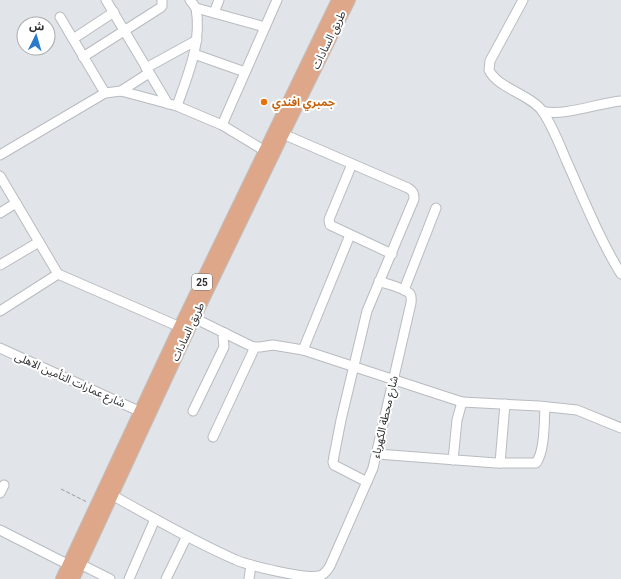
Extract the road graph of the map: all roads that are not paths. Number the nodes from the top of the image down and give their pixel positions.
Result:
1 (106, 0) edge
2 (162, 0) edge
3 (190, 0) edge
4 (219, 0) edge
5 (277, 0) edge
6 (338, 0) edge
7 (349, 0) edge
8 (523, 0) edge
9 (196, 8) junction
10 (114, 12) junction
11 (214, 13) junction
12 (60, 17) dead end
13 (265, 27) junction
14 (124, 30) junction
15 (73, 39) junction
16 (197, 40) junction
17 (194, 54) junction
18 (83, 57) junction
19 (148, 71) junction
20 (245, 72) junction
21 (121, 92) junction
22 (105, 93) junction
23 (621, 101) edge
24 (172, 105) junction
25 (542, 111) junction
26 (222, 125) junction
27 (283, 134) junction
28 (265, 151) junction
29 (0, 155) edge
30 (352, 164) junction
31 (0, 176) edge
32 (16, 203) junction
33 (436, 208) dead end
34 (0, 213) edge
35 (237, 218) junction
36 (350, 235) junction
37 (39, 242) junction
38 (392, 254) junction
39 (0, 265) edge
40 (58, 274) junction
41 (621, 274) edge
42 (379, 281) junction
43 (404, 290) junction
44 (0, 311) edge
45 (194, 318) junction
46 (180, 327) junction
47 (225, 333) junction
48 (0, 348) edge
49 (255, 348) junction
50 (303, 350) junction
51 (354, 366) junction
52 (393, 379) junction
53 (462, 402) junction
54 (505, 404) junction
55 (545, 407) junction
56 (192, 411) dead end
57 (141, 412) junction
58 (621, 428) edge
59 (213, 437) dead end
60 (377, 454) junction
61 (453, 460) junction
62 (500, 463) junction
63 (367, 482) junction
64 (112, 495) junction
65 (155, 519) junction
66 (0, 530) edge
67 (187, 536) junction
68 (74, 564) junction
69 (251, 565) junction
70 (292, 577) edge
71 (62, 579) edge
72 (73, 579) edge
73 (110, 579) edge
74 (129, 579) edge
75 (166, 579) edge
76 (249, 579) edge

1 - 10 street
2 - 14 street
3 - 9 street
4 - 11 street
5 - 13 street
6 - 28 main road, طريق السادات / 25
7 - 27 main road, طريق السادات / 25
8 - 25 street
9 - 11 street
9 - 16 street
10 - 14 street
10 - 15 street
11 - 13 street
12 - 15 street
13 - 20 street
14 - 18 street
14 - 19 street
15 - 18 street
16 - 17 street
16 - 19 street
17 - 20 street
17 - 24 street
18 - 22 street
19 - 21 street
19 - 24 street
20 - 26 street
21 - 22 street
21 - 24 street
22 - 29 street
23 - 25 street
24 - 26 street
25 - 41 street
26 - 28 street
27 - 30 street
27 - 35 main road, طريق السادات / 25
28 - 35 main road, طريق السادات / 25
30 - 36 street
30 - 38 street
31 - 32 street
32 - 34 street
32 - 37 street
33 - 43 street
35 - 45 main road, طريق السادات / 25
35 - 46 main road, طريق السادات / 25
36 - 38 street
36 - 50 street
37 - 39 street
37 - 40 street
38 - 42 street
40 - 44 street
40 - 46 street
42 - 43 street
42 - 51 street
43 - 52 street, شارع محطة الكهرباء
45 - 47 street
45 - 64 main road, طريق السادات / 25
46 - 57 main road, طريق السادات / 25
47 - 49 street
47 - 56 street
48 - 57 street, شارع عمارات التأمين الاهلى
49 - 50 street
49 - 59 street
50 - 51 street
51 - 52 street
51 - 63 street
52 - 53 street
52 - 60 street, شارع محطة الكهرباء
53 - 54 street
53 - 61 street
54 - 55 street
54 - 62 street
55 - 58 street
55 - 62 street
57 - 68 main road, طريق السادات / 25
60 - 61 street
60 - 63 street, شارع محطة الكهرباء
61 - 62 street
63 - 70 street, شارع محطة الكهرباء
64 - 65 street
64 - 68 main road, طريق السادات / 25
65 - 67 street
65 - 74 street
66 - 68 street
67 - 69 street
67 - 75 street
68 - 71 main road, طريق السادات / 25
68 - 72 main road, طريق السادات / 25
68 - 73 street
69 - 70 street
69 - 76 street

